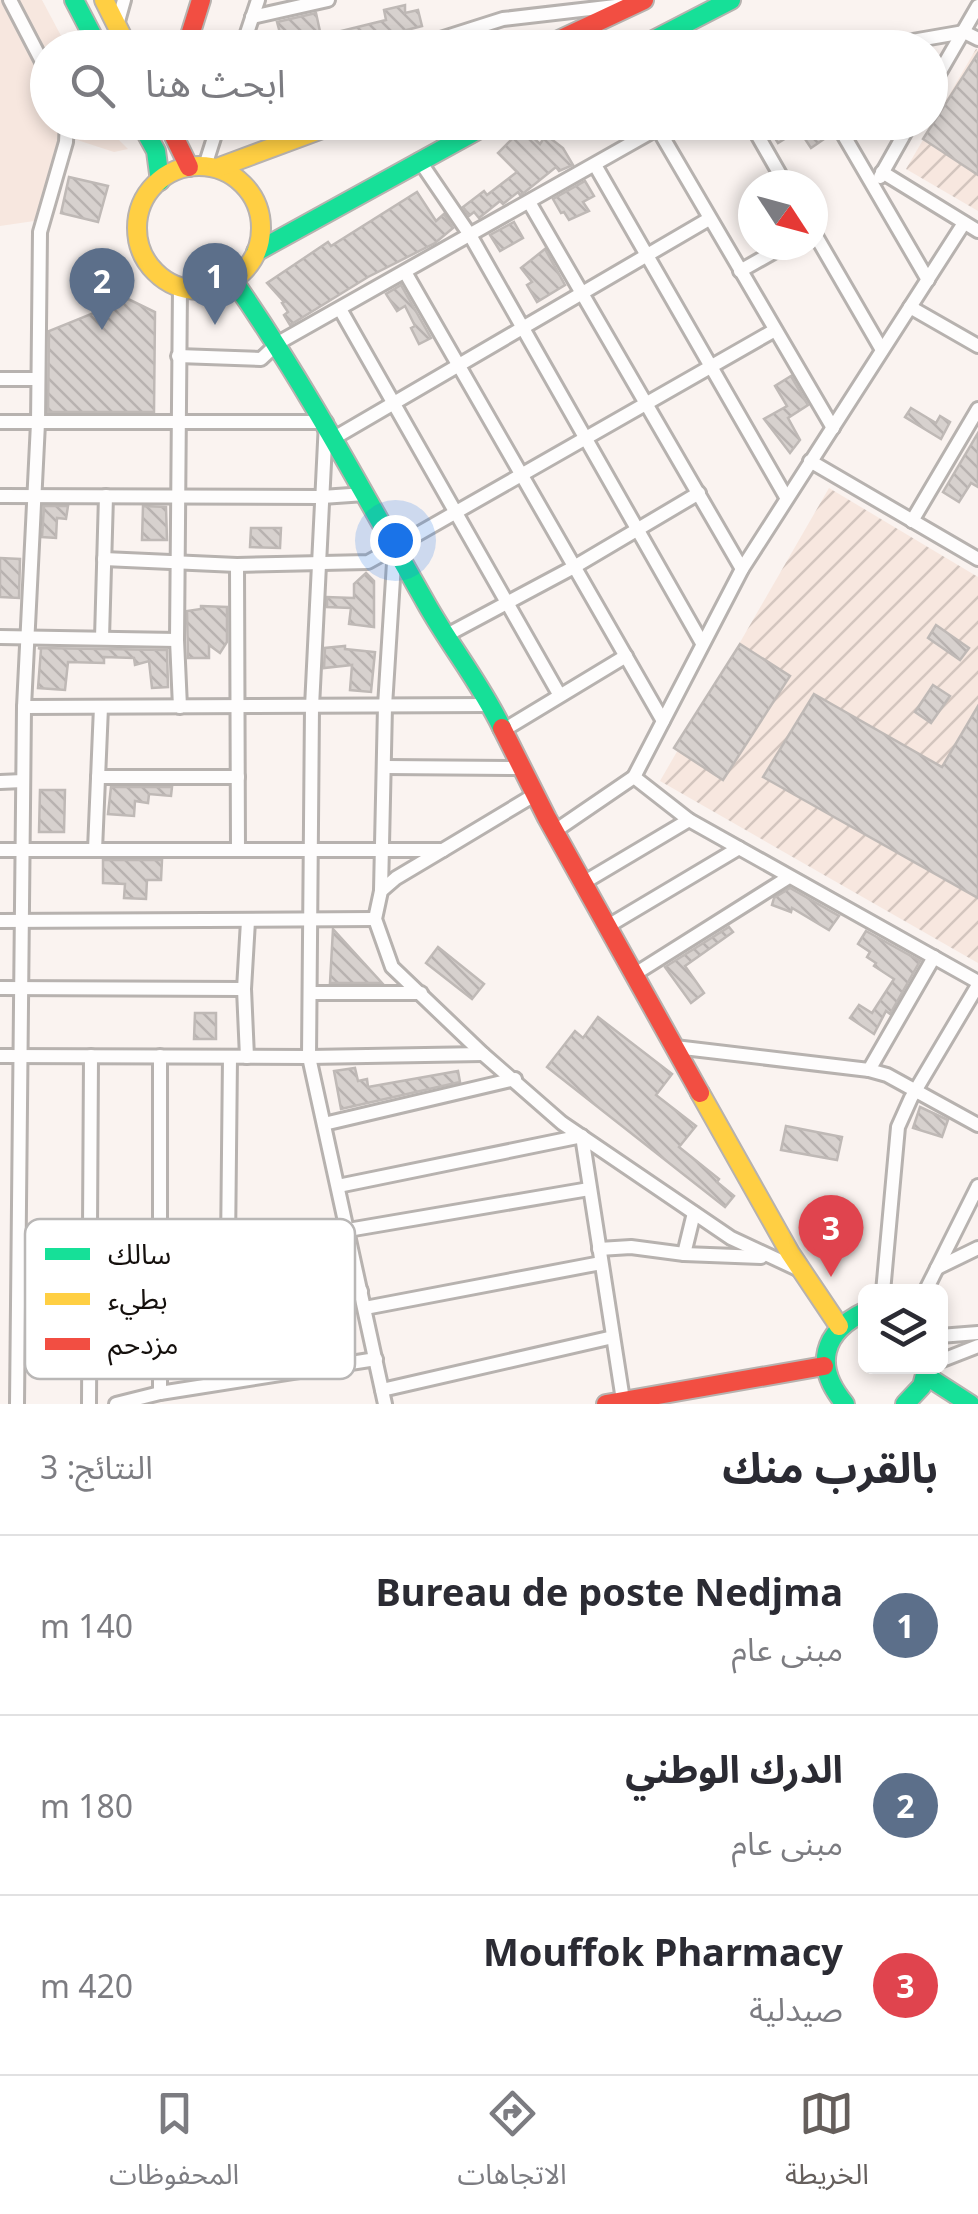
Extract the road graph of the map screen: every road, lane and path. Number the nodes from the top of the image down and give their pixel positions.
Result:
1 (10, 0) edge
2 (74, 0) edge
3 (104, 0) edge
4 (124, 0) edge
5 (201, 0) edge
6 (258, 0) edge
7 (328, 0) edge
8 (730, 0) edge
9 (639, 2) edge
10 (978, 6) edge
11 (252, 17) junction
12 (116, 25) junction
13 (90, 30) edge
14 (119, 30) edge
15 (192, 30) edge
16 (248, 30) edge
17 (470, 30) edge
18 (580, 30) edge
19 (672, 30) edge
20 (964, 32) junction
21 (948, 35) edge
22 (30, 39) edge
23 (978, 40) edge
24 (948, 59) edge
25 (66, 140) edge
26 (150, 140) edge
27 (182, 140) edge
28 (212, 140) edge
29 (286, 140) edge
30 (458, 140) edge
31 (638, 140) edge
32 (670, 140) edge
33 (760, 140) edge
34 (846, 140) edge
35 (901, 140) edge
36 (420, 160) junction
37 (595, 164) junction
38 (204, 167) junction
39 (777, 170) edge
40 (882, 172) junction
41 (160, 180) junction
42 (874, 188) junction
43 (529, 202) junction
44 (709, 219) junction
45 (964, 222) junction
46 (978, 231) edge
47 (470, 235) junction
48 (256, 252) junction
49 (648, 254) junction
50 (828, 257) edge
51 (759, 260) edge
52 (740, 271) junction
53 (405, 272) junction
54 (233, 280) junction
55 (928, 280) junction
56 (180, 287) junction
57 (582, 292) junction
58 (910, 307) junction
59 (340, 309) junction
60 (521, 328) junction
61 (775, 330) junction
62 (278, 343) junction
63 (978, 346) edge
64 (882, 350) junction
65 (178, 356) junction
66 (458, 365) junction
67 (710, 367) junction
68 (0, 379) edge
69 (38, 379) junction
70 (394, 402) junction
71 (648, 402) junction
72 (978, 409) edge
73 (0, 422) edge
74 (38, 422) junction
75 (177, 422) junction
76 (833, 428) junction
77 (330, 430) junction
78 (583, 440) junction
79 (810, 461) junction
80 (521, 475) junction
81 (699, 492) junction
82 (365, 494) junction
83 (0, 496) edge
84 (34, 496) junction
85 (106, 496) junction
86 (178, 496) junction
87 (322, 497) junction
88 (786, 497) junction
89 (456, 512) junction
90 (912, 521) junction
91 (636, 530) junction
92 (394, 547) junction
93 (104, 559) junction
94 (978, 559) edge
95 (177, 562) junction
96 (319, 564) junction
97 (236, 565) junction
98 (574, 567) junction
99 (742, 569) junction
100 (508, 604) junction
101 (445, 636) junction
102 (0, 637) edge
103 (27, 637) junction
104 (102, 638) junction
105 (177, 640) junction
106 (702, 643) junction
107 (626, 656) junction
108 (559, 694) junction
109 (491, 705) junction
110 (386, 706) junction
111 (100, 707) junction
112 (180, 707) junction
113 (238, 707) junction
114 (312, 707) junction
115 (24, 708) junction
116 (664, 721) junction
117 (502, 731) junction
118 (386, 767) junction
119 (522, 768) junction
120 (238, 776) junction
121 (98, 777) junction
122 (634, 777) junction
123 (23, 781) junction
124 (0, 782) edge
125 (536, 794) junction
126 (689, 820) junction
127 (554, 831) junction
128 (739, 848) junction
129 (0, 850) edge
130 (22, 850) junction
131 (96, 850) junction
132 (238, 850) junction
133 (381, 850) junction
134 (443, 850) junction
135 (310, 851) junction
136 (789, 878) junction
137 (584, 883) junction
138 (381, 890) junction
139 (312, 918) junction
140 (375, 919) junction
141 (0, 920) edge
142 (22, 921) junction
143 (248, 921) junction
144 (608, 926) junction
145 (934, 957) junction
146 (634, 974) junction
147 (978, 984) edge
148 (0, 988) edge
149 (21, 988) junction
150 (244, 989) junction
151 (310, 993) junction
152 (421, 993) junction
153 (675, 1047) junction
154 (483, 1054) junction
155 (0, 1056) edge
156 (20, 1056) junction
157 (91, 1056) junction
158 (160, 1056) junction
159 (230, 1056) junction
160 (247, 1057) junction
161 (310, 1058) junction
162 (869, 1070) junction
163 (515, 1079) junction
164 (916, 1090) junction
165 (324, 1124) junction
166 (978, 1125) edge
167 (582, 1136) junction
168 (338, 1186) junction
169 (978, 1186) edge
170 (589, 1188) junction
171 (694, 1213) junction
172 (90, 1219) edge
173 (160, 1219) edge
174 (228, 1219) edge
175 (346, 1219) edge
176 (355, 1229) edge
177 (978, 1248) edge
178 (684, 1254) junction
179 (600, 1256) junction
180 (768, 1257) junction
181 (355, 1263) edge
182 (937, 1268) junction
183 (804, 1272) junction
184 (884, 1284) edge
185 (929, 1284) edge
186 (361, 1291) junction
187 (355, 1292) edge
188 (365, 1308) junction
189 (858, 1315) edge
190 (839, 1326) junction
191 (978, 1334) edge
192 (948, 1336) edge
193 (614, 1337) junction
194 (978, 1346) edge
195 (376, 1359) junction
196 (948, 1360) edge
197 (355, 1362) edge
198 (824, 1366) junction
199 (927, 1374) edge
200 (935, 1374) edge
201 (89, 1379) edge
202 (160, 1379) edge
203 (249, 1379) edge
204 (160, 1393) junction
205 (384, 1397) edge
206 (120, 1403) edge
207 (613, 1403) edge
208 (17, 1404) edge
209 (89, 1404) edge
210 (845, 1404) edge
211 (905, 1404) edge
212 (970, 1404) edge

1 - 22 street
2 - 13 main road
3 - 12 main road
4 - 12 street
5 - 15 main road
6 - 11 street
7 - 11 street
8 - 19 main road
9 - 17 street
9 - 18 main road
10 - 20 street
11 - 16 street
12 - 14 main road
20 - 21 street
20 - 23 street
20 - 24 street
25 - 69 street
26 - 41 main road
27 - 38 main road
28 - 38 street
29 - 38 main road
30 - 36 main road
31 - 37 street
32 - 44 street
33 - 39 street
34 - 42 street
35 - 40 street
36 - 47 street
36 - 48 main road
37 - 43 street
37 - 49 street
38 - 41 main road
38 - 48 main road
40 - 42 street
40 - 45 street
41 - 56 main road
42 - 55 street
43 - 47 street
43 - 57 street
44 - 49 street
44 - 52 street
45 - 46 street
45 - 55 street
47 - 53 street
47 - 60 street
48 - 54 main road
49 - 57 street
49 - 67 street
50 - 64 street
51 - 52 street
52 - 61 street
53 - 59 street
53 - 66 street
54 - 56 main road
54 - 62 main road
55 - 58 street
56 - 65 street
57 - 60 street
57 - 71 street
58 - 63 street
58 - 64 street
59 - 62 street
59 - 70 street
60 - 66 street
60 - 78 street
61 - 67 street
61 - 76 street
62 - 65 street
62 - 77 main road
64 - 76 street
65 - 75 street
66 - 70 street
66 - 80 street
67 - 71 street
67 - 88 street
68 - 69 street
69 - 74 street
70 - 77 street
70 - 89 street
71 - 78 street
71 - 81 street
72 - 90 street
73 - 74 street
74 - 75 street
74 - 84 street
75 - 77 street
75 - 86 street
76 - 79 street
77 - 82 main road
77 - 87 street
78 - 80 street
78 - 91 street
79 - 88 street
79 - 90 street
80 - 89 street
80 - 98 street
81 - 91 street
81 - 99 street
82 - 87 street
82 - 92 main road
83 - 84 street
84 - 85 street
84 - 103 street
85 - 86 street
85 - 93 street
86 - 87 street
86 - 95 street
87 - 96 street
88 - 99 street
89 - 92 street
89 - 100 street
90 - 94 street
91 - 98 street
91 - 106 street
92 - 96 street
92 - 101 main road
92 - 110 street
93 - 95 street
93 - 104 street
95 - 97 street
95 - 105 street
96 - 97 street
96 - 114 street
97 - 113 street
98 - 100 street
98 - 107 street
99 - 106 street
100 - 101 street
100 - 108 street
101 - 109 main road
102 - 103 street
103 - 104 street
103 - 115 street
104 - 105 street
105 - 112 street
106 - 116 street
107 - 108 street
107 - 116 street
108 - 117 street
109 - 110 street
109 - 117 main road
110 - 114 street
110 - 118 street
111 - 112 street
111 - 115 street
111 - 121 street
112 - 113 street
113 - 114 street
113 - 120 street
114 - 135 street
115 - 123 street
116 - 122 street
117 - 119 main road
118 - 119 street
118 - 133 street
119 - 125 main road
120 - 121 street
120 - 132 street
121 - 131 street
122 - 126 street
122 - 127 street
123 - 124 street
123 - 130 street
125 - 127 main road
125 - 134 street
126 - 128 street
126 - 137 street
127 - 137 main road
128 - 136 street
128 - 144 street
129 - 130 street
130 - 131 street
130 - 142 street
131 - 132 street
132 - 135 street
133 - 134 street
133 - 135 street
133 - 138 street
134 - 138 street
135 - 139 street
136 - 145 street
136 - 146 street
137 - 144 main road
138 - 140 street
139 - 140 street
139 - 143 street
139 - 151 street
140 - 152 street
141 - 142 street
142 - 143 street
142 - 149 street
143 - 150 street
144 - 146 main road
145 - 147 street
145 - 162 street
146 - 153 main road
147 - 164 street
148 - 149 street
149 - 150 street
149 - 156 street
150 - 160 street
151 - 152 street
151 - 161 street
152 - 154 street
153 - 162 street
153 - 183 main road
154 - 161 street
154 - 163 street
155 - 156 street
156 - 157 street
156 - 208 street
157 - 158 street
157 - 172 street
158 - 159 street
158 - 173 street
159 - 160 street
159 - 174 street
160 - 161 street
161 - 165 street
162 - 164 street
163 - 165 street
163 - 167 street
164 - 166 street
164 - 184 street
165 - 168 street
167 - 168 street
167 - 170 street
167 - 171 street
168 - 175 street
169 - 182 street
170 - 176 street
170 - 179 street
171 - 178 street
171 - 180 street
177 - 182 street
178 - 179 street
178 - 180 street
179 - 188 street
179 - 193 street
180 - 183 street
181 - 186 street
182 - 185 street
183 - 190 main road
186 - 187 street
186 - 188 street
188 - 195 street
189 - 190 main road
190 - 198 main road
191 - 192 street
193 - 205 street
193 - 207 street
194 - 196 street
195 - 197 street
195 - 205 street
198 - 207 main road
198 - 210 main road
199 - 211 main road
200 - 212 main road
201 - 209 street
202 - 204 street
203 - 204 street
204 - 206 street

